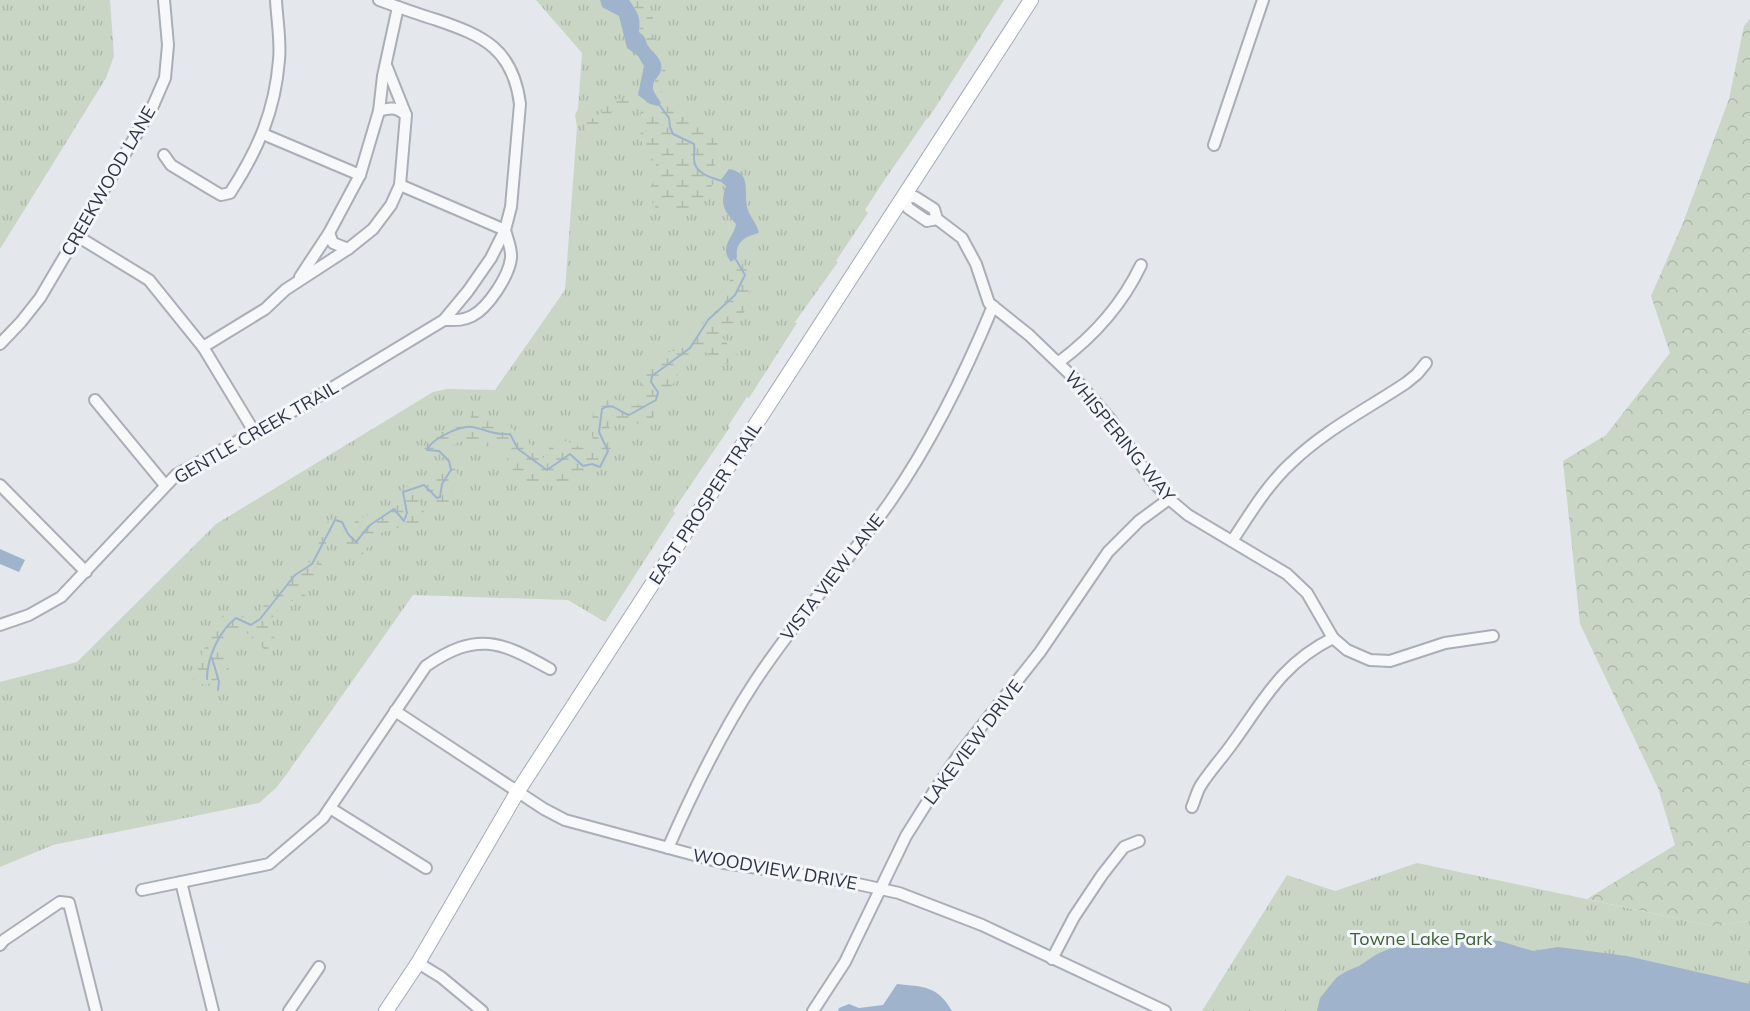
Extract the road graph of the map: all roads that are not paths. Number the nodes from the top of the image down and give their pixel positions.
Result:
1 (164, 0) edge
2 (276, 0) edge
3 (379, 0) edge
4 (1031, 0) edge
5 (1263, 0) edge
6 (398, 7) junction
7 (386, 65) junction
8 (379, 111) junction
9 (406, 115) junction
10 (264, 134) junction
11 (1214, 146) dead end
12 (164, 155) dead end
13 (360, 175) junction
14 (400, 185) junction
15 (904, 197) junction
16 (505, 230) junction
17 (329, 233) junction
18 (77, 236) junction
19 (348, 249) junction
20 (1141, 265) dead end
21 (298, 282) junction
22 (993, 306) junction
23 (444, 320) junction
24 (0, 344) edge
25 (203, 346) junction
26 (1059, 362) junction
27 (1426, 363) dead end
28 (95, 400) dead end
29 (255, 433) junction
30 (0, 485) edge
31 (165, 485) junction
32 (1168, 499) junction
33 (1232, 541) junction
34 (86, 572) junction
35 (0, 625) edge
36 (1493, 636) dead end
37 (1333, 638) junction
38 (550, 669) dead end
39 (395, 711) junction
40 (518, 791) junction
41 (1192, 807) dead end
42 (330, 808) junction
43 (1139, 841) dead end
44 (668, 848) junction
45 (426, 868) dead end
46 (181, 882) junction
47 (879, 888) junction
48 (142, 890) dead end
49 (1, 941) edge
50 (1052, 959) junction
51 (418, 963) junction
52 (319, 967) dead end
53 (96, 1011) edge
54 (213, 1011) edge
55 (289, 1011) edge
56 (386, 1011) edge
57 (482, 1011) edge
58 (813, 1011) edge
59 (1165, 1011) edge

1 - 18 street, CREEKWOOD LANE
2 - 10 street
3 - 6 street
4 - 15 main road, EAST PROSPER TRAIL
5 - 11 street
6 - 7 street
6 - 16 street, GENTLE CREEK TRAIL
7 - 8 street
7 - 9 street
8 - 9 street
8 - 13 street
9 - 14 street
10 - 12 street
10 - 13 street
13 - 17 street
14 - 16 street
14 - 19 street
15 - 22 street, WHISPERING WAY
15 - 40 main road, EAST PROSPER TRAIL
16 - 23 street, GENTLE CREEK TRAIL
16 - 23 street, GENTLE CREEK TRAIL
17 - 19 street
17 - 21 street
18 - 24 street, CREEKWOOD LANE
18 - 25 street
19 - 21 street
20 - 26 street
21 - 25 street
22 - 26 street, WHISPERING WAY
22 - 44 street, VISTA VIEW LANE
23 - 29 street, GENTLE CREEK TRAIL
25 - 29 street
26 - 32 street, WHISPERING WAY
27 - 33 street
28 - 31 street
29 - 31 street, GENTLE CREEK TRAIL
30 - 34 street
31 - 34 street, GENTLE CREEK TRAIL
32 - 33 street, WHISPERING WAY
32 - 47 street, LAKEVIEW DRIVE
33 - 37 street, WHISPERING WAY
34 - 35 street, GENTLE CREEK TRAIL
36 - 37 street, WHISPERING WAY
37 - 41 street
38 - 39 street
39 - 40 street, WOODVIEW DRIVE
39 - 42 street
40 - 44 street, WOODVIEW DRIVE
40 - 51 main road, EAST PROSPER TRAIL
42 - 45 street
42 - 46 street
43 - 50 street
44 - 47 street, WOODVIEW DRIVE
46 - 48 street
46 - 54 street
47 - 50 street, WOODVIEW DRIVE
47 - 58 street, LAKEVIEW DRIVE
49 - 53 street
50 - 59 street, WOODVIEW DRIVE
51 - 56 main road, EAST PROSPER TRAIL
51 - 57 street
52 - 55 street

